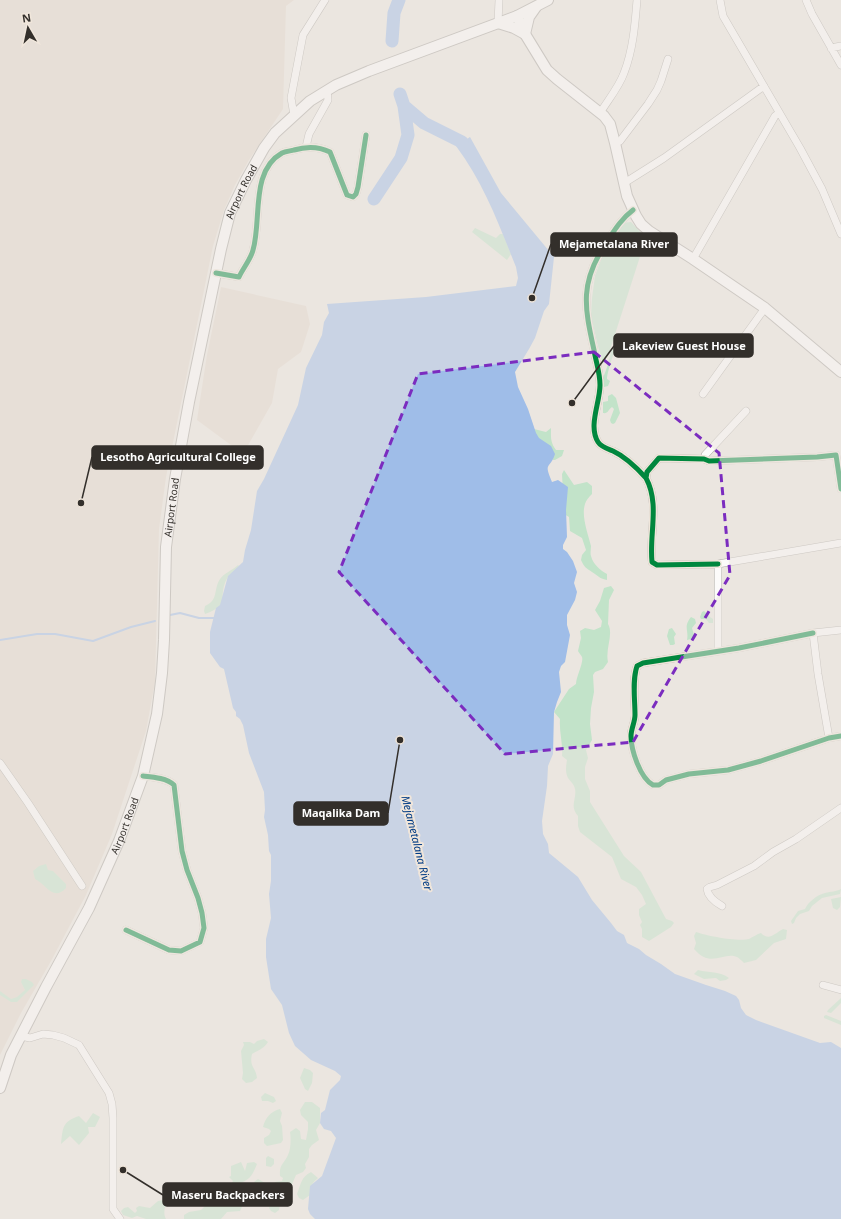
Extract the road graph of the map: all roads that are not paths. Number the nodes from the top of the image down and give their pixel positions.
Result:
1 (325, 0) edge
2 (499, 0) edge
3 (548, 0) edge
4 (637, 0) edge
5 (720, 0) edge
6 (806, 0) edge
7 (538, 5) junction
8 (517, 16) junction
9 (498, 23) junction
10 (525, 34) junction
11 (841, 46) edge
12 (830, 48) junction
13 (668, 59) dead end
14 (841, 65) edge
15 (764, 86) junction
16 (327, 90) junction
17 (600, 113) junction
18 (779, 113) junction
19 (294, 115) junction
20 (366, 136) dead end
21 (615, 143) junction
22 (306, 147) junction
23 (624, 183) junction
24 (633, 210) junction
25 (841, 234) edge
26 (693, 258) junction
27 (216, 273) junction
28 (765, 308) junction
29 (841, 372) edge
30 (703, 394) dead end
31 (746, 411) dead end
32 (839, 454) edge
33 (704, 459) junction
34 (646, 478) junction
35 (841, 489) edge
36 (841, 542) edge
37 (718, 564) junction
38 (841, 630) edge
39 (813, 633) junction
40 (718, 651) junction
41 (841, 736) edge
42 (829, 738) junction
43 (0, 763) edge
44 (143, 776) junction
45 (841, 808) edge
46 (82, 886) dead end
47 (722, 906) dead end
48 (126, 930) dead end
49 (823, 985) dead end
50 (841, 990) edge
51 (20, 1036) junction
52 (0, 1088) edge
53 (120, 1219) edge

1 - 19 street
2 - 9 street
3 - 7 main road, Airport Road
4 - 17 street
5 - 15 street
6 - 12 street
7 - 8 main road, Airport Road
7 - 10 main road
8 - 9 main road, Airport Road
8 - 10 main road
9 - 10 main road
9 - 16 main road, Airport Road
10 - 17 main road
11 - 12 street
12 - 14 street
13 - 21 street
15 - 18 street
15 - 23 street
16 - 19 main road, Airport Road
16 - 22 street
17 - 21 main road
18 - 25 street
18 - 26 street
19 - 27 main road, Airport Road
20 - 22 street
21 - 23 main road
22 - 27 street
23 - 24 main road
24 - 26 main road
24 - 34 street
26 - 28 main road
27 - 44 main road, Airport Road
28 - 29 main road
28 - 30 street
31 - 33 street
32 - 33 street
32 - 35 street
33 - 34 street
34 - 37 street
36 - 37 street
37 - 40 street
38 - 39 street
39 - 40 street
39 - 42 street
40 - 42 street
41 - 42 street
43 - 46 street
44 - 48 street
44 - 51 main road, Airport Road
45 - 47 street
49 - 50 street
51 - 52 main road, Airport Road
51 - 53 street

